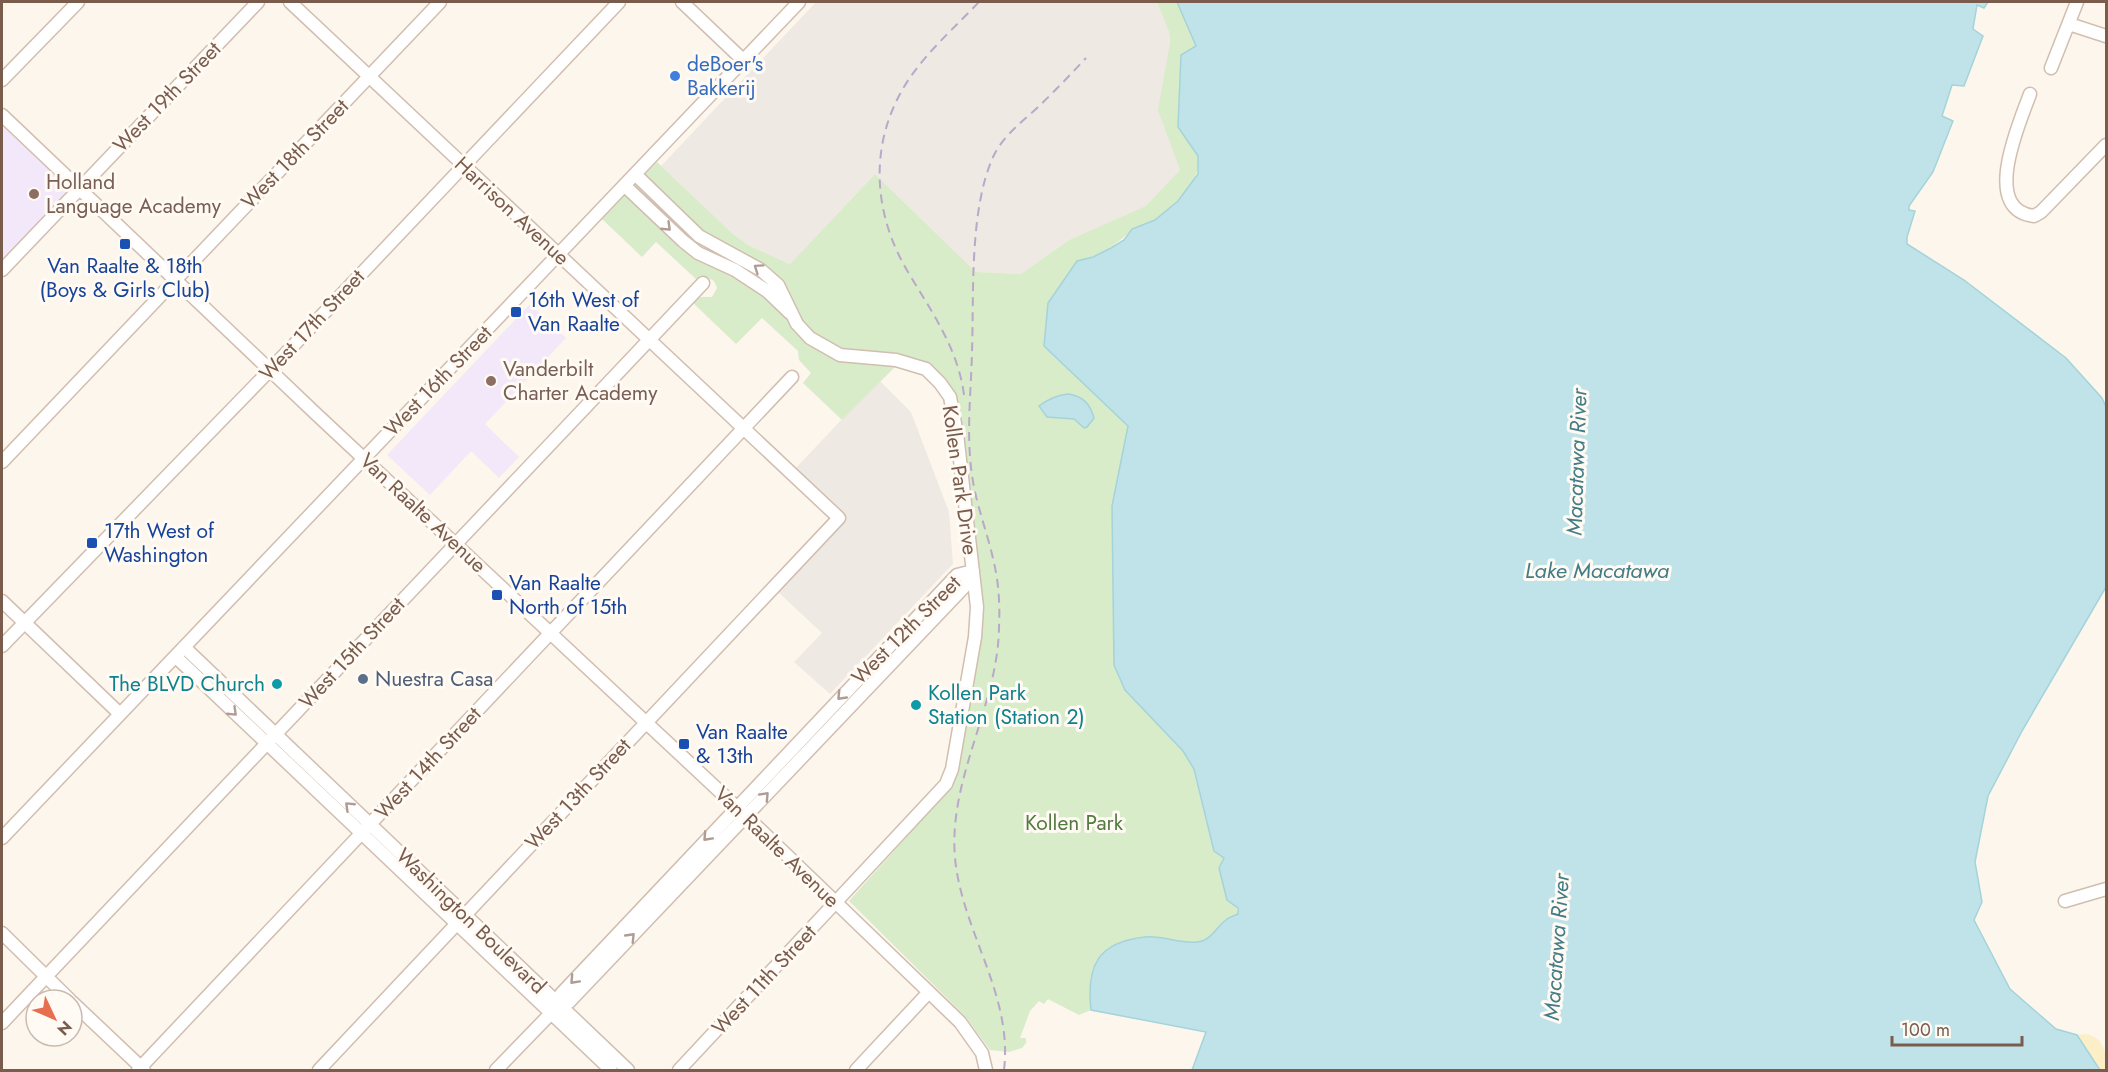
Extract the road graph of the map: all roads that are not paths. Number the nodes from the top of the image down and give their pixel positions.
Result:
1 (78, 2) edge
2 (258, 2) edge
3 (290, 2) edge
4 (440, 2) edge
5 (619, 2) edge
6 (682, 2) edge
7 (799, 2) edge
8 (2077, 2) edge
9 (2069, 24) junction
10 (2106, 36) edge
11 (743, 60) junction
12 (2050, 68) dead end
13 (369, 77) junction
14 (2, 80) edge
15 (2030, 94) dead end
16 (2, 115) edge
17 (2106, 145) edge
18 (463, 165) junction
19 (636, 174) junction
20 (625, 186) junction
21 (80, 188) junction
22 (559, 256) junction
23 (2, 270) edge
24 (175, 280) junction
25 (703, 283) dead end
26 (791, 314) junction
27 (648, 340) junction
28 (271, 369) junction
29 (792, 377) dead end
30 (742, 429) junction
31 (364, 457) junction
32 (2, 462) edge
33 (839, 519) joint
34 (456, 543) junction
35 (973, 571) junction
36 (2, 601) edge
37 (24, 622) junction
38 (551, 632) junction
39 (2, 646) edge
40 (180, 652) junction
41 (120, 714) junction
42 (645, 723) junction
43 (271, 739) junction
44 (946, 784) joint
45 (736, 806) junction
46 (746, 816) junction
47 (365, 829) junction
48 (2, 838) edge
49 (2106, 889) edge
50 (2065, 901) dead end
51 (836, 903) junction
52 (460, 920) junction
53 (2, 933) edge
54 (45, 976) junction
55 (57, 988) edge
56 (929, 993) junction
57 (554, 1010) junction
58 (84, 1014) edge
59 (2, 1023) edge
60 (141, 1070) edge
61 (319, 1071) edge
62 (496, 1071) edge
63 (611, 1071) edge
64 (628, 1071) edge
65 (679, 1071) edge
66 (856, 1071) edge
67 (986, 1071) edge

1 - 14 street
2 - 21 street, West 19th Street
3 - 13 street, Harrison Avenue
4 - 13 street, West 18th Street
5 - 18 street, West 17th Street
6 - 11 street
7 - 11 street, West 16th Street
8 - 9 street
9 - 10 street
9 - 12 street
11 - 19 street, West 16th Street
13 - 18 street, Harrison Avenue
13 - 24 street, West 18th Street
15 - 17 street
16 - 21 street, Van Raalte Avenue
18 - 22 street, Harrison Avenue
18 - 28 street, West 17th Street
19 - 20 street, West 16th Street
26 -> 19 street, Kollen Park Drive
20 - 22 street, West 16th Street
20 -> 26 street, Kollen Park Drive
21 - 23 street, West 19th Street
21 - 24 street, Van Raalte Avenue
22 - 27 street, Harrison Avenue
22 - 31 street, West 16th Street
24 - 28 street, Van Raalte Avenue
24 - 32 street, West 18th Street
25 - 27 street, West 15th Street
26 - 35 street, Kollen Park Drive
27 - 30 street, Harrison Avenue
27 - 34 street, West 15th Street
28 - 31 street, Van Raalte Avenue
28 - 37 street, West 17th Street
29 - 30 street, West 14th Street
30 - 33 street, Harrison Avenue
30 - 38 street, West 14th Street
31 - 34 street, Van Raalte Avenue
31 - 40 street, West 16th Street
33 - 42 street, West 13th Street
34 - 38 street, Van Raalte Avenue
34 - 43 street, West 15th Street
35 - 44 street, Kollen Park Drive
35 -> 45 street, West 12th Street
46 -> 35 street, West 12th Street
36 - 37 street
37 - 39 street, West 17th Street
37 - 41 street
38 - 42 street, Van Raalte Avenue
38 - 47 street, West 14th Street
40 - 41 street, West 16th Street
40 - 43 street, Washington Boulevard
41 - 48 street, West 16th Street
42 - 45 street, Van Raalte Avenue
42 - 52 street, West 13th Street
43 - 47 street, Washington Boulevard
43 - 54 street, West 15th Street
44 - 51 street, West 11th Street
45 - 46 street, Van Raalte Avenue
45 -> 57 street, West 12th Street
46 - 51 street, Van Raalte Avenue
57 -> 46 street, West 12th Street
47 - 52 street, Washington Boulevard
47 - 60 street, West 14th Street
49 - 50 street
51 - 56 street, Van Raalte Avenue
51 - 65 street, West 11th Street
52 - 57 street, Washington Boulevard
52 - 61 street, West 13th Street
53 - 54 street
54 - 55 street
54 - 59 street, West 15th Street
56 - 66 street
56 - 67 street, Van Raalte Avenue
57 - 62 street, West 12th Street
57 - 63 street, Washington Boulevard
57 - 64 street, Washington Boulevard
58 - 60 street

